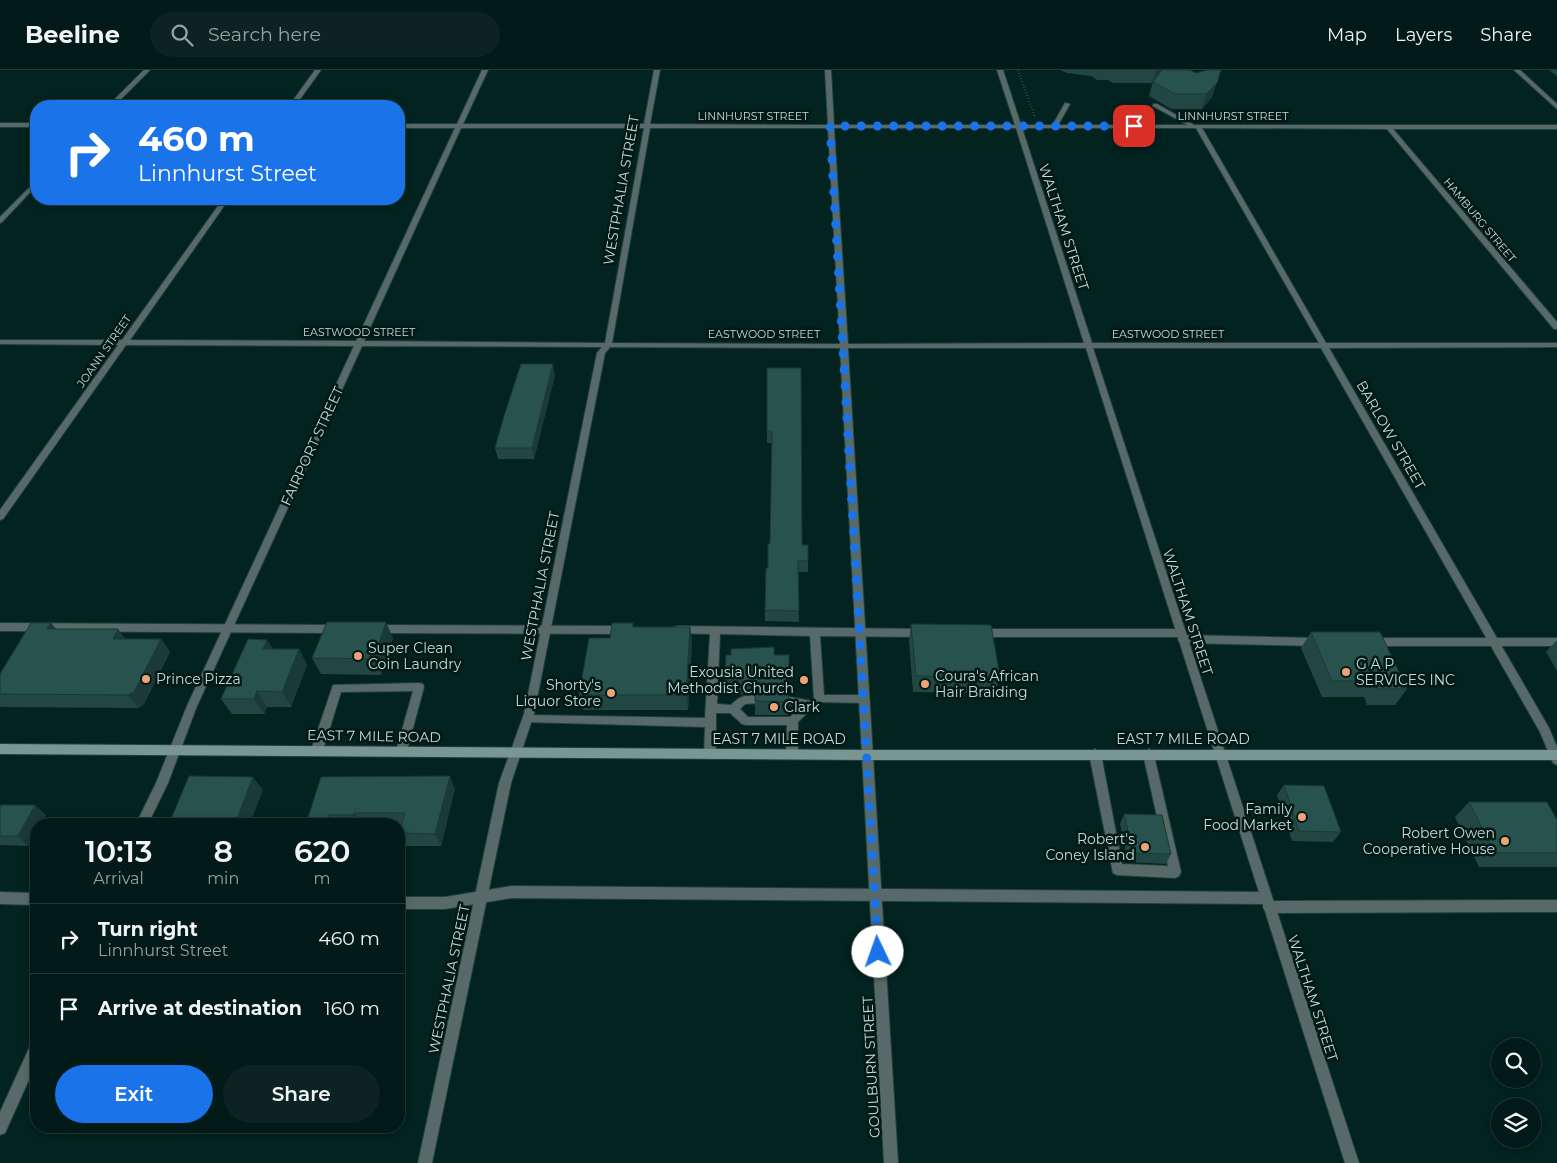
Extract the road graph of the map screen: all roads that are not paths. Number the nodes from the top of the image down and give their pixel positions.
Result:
1 (147, 70) edge
2 (318, 70) edge
3 (485, 70) edge
4 (657, 70) edge
5 (828, 70) edge
6 (1000, 70) edge
7 (1517, 70) edge
8 (117, 100) edge
9 (296, 100) edge
10 (1067, 104) dead end
11 (1155, 105) dead end
12 (1557, 107) edge
13 (0, 125) edge
14 (30, 125) edge
15 (405, 126) edge
16 (459, 126) junction
17 (830, 126) junction
18 (1018, 126) junction
19 (1055, 126) junction
20 (1195, 126) junction
21 (1388, 126) junction
22 (646, 127) junction
23 (1557, 128) edge
24 (30, 190) edge
25 (222, 205) edge
26 (0, 221) edge
27 (1557, 327) edge
28 (0, 342) edge
29 (125, 342) junction
30 (360, 344) junction
31 (608, 345) junction
32 (1088, 345) junction
33 (1324, 345) junction
34 (1557, 345) edge
35 (844, 346) junction
36 (0, 517) edge
37 (0, 627) edge
38 (228, 629) junction
39 (345, 629) edge
40 (365, 629) edge
41 (546, 629) junction
42 (636, 630) edge
43 (666, 630) edge
44 (715, 631) junction
45 (815, 631) junction
46 (860, 632) junction
47 (934, 633) edge
48 (974, 633) edge
49 (1182, 636) junction
50 (1327, 642) edge
51 (1356, 642) edge
52 (1494, 642) junction
53 (1557, 642) edge
54 (864, 699) junction
55 (756, 700) edge
56 (789, 701) edge
57 (814, 701) junction
58 (711, 708) junction
59 (733, 709) junction
60 (528, 719) junction
61 (793, 721) junction
62 (711, 722) junction
63 (0, 749) edge
64 (175, 749) junction
65 (317, 750) junction
66 (402, 751) junction
67 (514, 752) junction
68 (710, 754) junction
69 (792, 754) junction
70 (1095, 754) junction
71 (1149, 754) junction
72 (1219, 754) junction
73 (867, 755) junction
74 (1556, 757) edge
75 (145, 818) edge
76 (875, 894) junction
77 (480, 895) junction
78 (0, 898) edge
79 (30, 898) edge
80 (1267, 902) junction
81 (405, 903) edge
82 (1557, 906) edge
83 (30, 1062) edge
84 (0, 1128) edge
85 (425, 1163) edge
86 (891, 1163) edge
87 (1352, 1163) edge

1 - 8 street
2 - 9 street
3 - 16 street, FAIRPORT STREET
4 - 22 street, WESTPHALIA STREET
5 - 17 street, GOULBURN STREET
6 - 18 street, WALTHAM STREET
7 - 12 street
10 - 19 street
11 - 20 street
13 - 14 street
15 - 16 street, LINNHURST STREET
16 - 22 street, LINNHURST STREET
16 - 30 street, FAIRPORT STREET
17 - 18 street, LINNHURST STREET
17 - 22 street, LINNHURST STREET
17 - 35 street, GOULBURN STREET
18 - 19 street, LINNHURST STREET
18 - 32 street, WALTHAM STREET
19 - 20 street, LINNHURST STREET
20 - 21 street, LINNHURST STREET
20 - 33 street, BARLOW STREET
21 - 23 street, LINNHURST STREET
21 - 27 street, HAMBURG STREET
22 - 31 street, WESTPHALIA STREET
24 - 26 street
25 - 29 street, JOANN STREET
28 - 29 street, EASTWOOD STREET
29 - 30 street, EASTWOOD STREET
29 - 36 street, JOANN STREET
30 - 31 street, EASTWOOD STREET
30 - 38 street, FAIRPORT STREET
31 - 35 street, EASTWOOD STREET
31 - 41 street, WESTPHALIA STREET
32 - 33 street, EASTWOOD STREET
32 - 35 street, EASTWOOD STREET
32 - 49 street, WALTHAM STREET
33 - 34 street, EASTWOOD STREET
33 - 52 street, BARLOW STREET
35 - 46 street, GOULBURN STREET
37 - 38 street
38 - 39 street
38 - 64 street, FAIRPORT STREET
40 - 41 street
41 - 42 street
41 - 60 street, WESTPHALIA STREET
43 - 44 street
44 - 45 street
44 - 58 street
45 - 46 street
45 - 57 street
46 - 47 street
46 - 54 street, GOULBURN STREET
48 - 49 street
49 - 50 street
49 - 72 street, WALTHAM STREET
51 - 52 street
52 - 53 street
52 - 74 street, BARLOW STREET
54 - 57 street
54 - 73 street, GOULBURN STREET
55 - 59 street
56 - 57 street
57 - 61 street
58 - 59 street
58 - 62 street
59 - 61 street
60 - 62 street
60 - 67 street, WESTPHALIA STREET
61 - 69 street
62 - 68 street
63 - 64 street, EAST 7 MILE ROAD
64 - 65 street, EAST 7 MILE ROAD
64 - 75 street, FAIRPORT STREET
65 - 66 street, EAST 7 MILE ROAD
65 - 66 street
66 - 67 street, EAST 7 MILE ROAD
67 - 68 street, EAST 7 MILE ROAD
67 - 77 street, WESTPHALIA STREET
68 - 69 street, EAST 7 MILE ROAD
69 - 73 street, EAST 7 MILE ROAD
70 - 71 street, EAST 7 MILE ROAD
70 - 71 street
70 - 73 street, EAST 7 MILE ROAD
71 - 72 street, EAST 7 MILE ROAD
72 - 74 street, EAST 7 MILE ROAD
72 - 80 street, WALTHAM STREET
73 - 76 street, GOULBURN STREET
76 - 77 street
76 - 80 street
76 - 86 street, GOULBURN STREET
77 - 81 street
77 - 85 street, WESTPHALIA STREET
78 - 79 street
80 - 82 street
80 - 87 street, WALTHAM STREET
83 - 84 street

